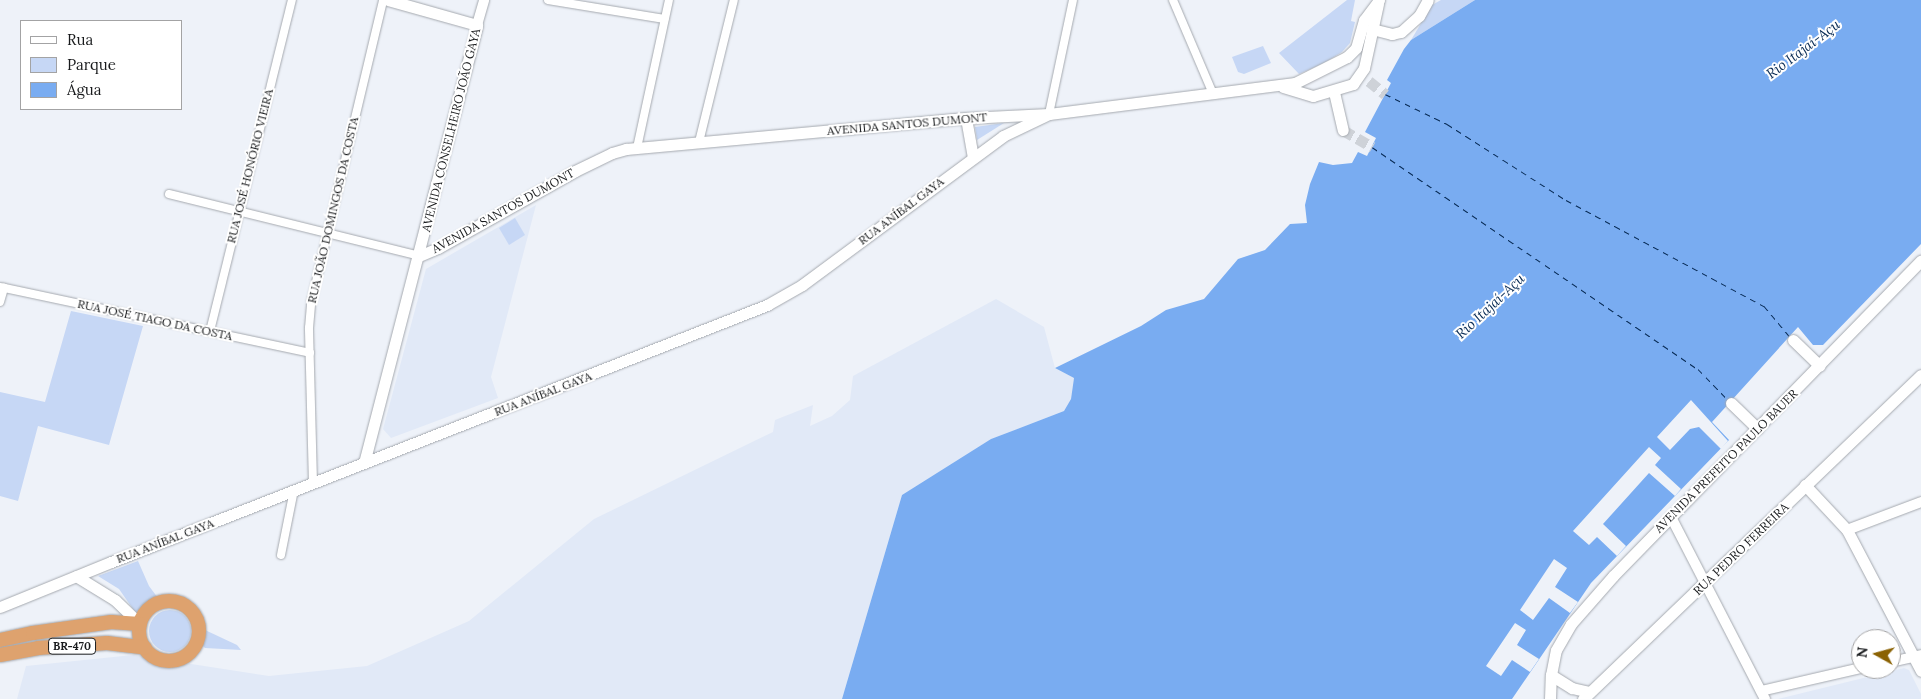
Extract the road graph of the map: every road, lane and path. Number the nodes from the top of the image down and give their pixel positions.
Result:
1 (292, 0) edge
2 (383, 0) edge
3 (388, 0) edge
4 (484, 0) edge
5 (548, 0) edge
6 (669, 0) edge
7 (734, 0) edge
8 (1073, 0) edge
9 (1173, 0) edge
10 (1379, 0) edge
11 (1429, 1) edge
12 (664, 19) junction
13 (478, 25) junction
14 (1372, 29) junction
15 (1279, 86) junction
16 (1334, 92) junction
17 (1213, 94) junction
18 (1049, 114) junction
19 (966, 118) junction
20 (1343, 130) dead end
21 (699, 142) junction
22 (638, 148) junction
23 (973, 157) junction
24 (169, 194) dead end
25 (239, 211) junction
26 (327, 232) junction
27 (419, 256) junction
28 (1921, 260) edge
29 (2, 287) edge
30 (0, 302) edge
31 (210, 331) junction
32 (1793, 340) dead end
33 (310, 353) junction
34 (1820, 366) junction
35 (1921, 375) edge
36 (1731, 403) dead end
37 (1758, 429) junction
38 (364, 463) junction
39 (313, 483) junction
40 (1805, 486) junction
41 (294, 490) junction
42 (1921, 502) edge
43 (1671, 517) junction
44 (1847, 530) junction
45 (281, 555) dead end
46 (76, 576) junction
47 (1706, 582) junction
48 (0, 608) edge
49 (140, 624) junction
50 (0, 640) edge
51 (145, 648) junction
52 (0, 655) edge
53 (1917, 656) edge
54 (1901, 660) edge
55 (1851, 671) edge
56 (1921, 671) edge
57 (1551, 675) junction
58 (1763, 695) edge
59 (1586, 696) edge
60 (1550, 699) edge

1 - 25 street, RUA JOSÉ HONÓRIO VIEIRA
2 - 26 street, RUA JOÃO DOMINGOS DA COSTA
3 - 13 main road
4 - 13 street, AVENIDA CONSELHEIRO JOÃO GAYA
5 - 12 street
6 - 12 street
7 - 21 street
8 - 18 street
9 - 17 street
10 - 14 main road
10 - 15 main road, AVENIDA SANTOS DUMONT
11 - 14 main road
12 - 22 street
13 - 27 main road, AVENIDA CONSELHEIRO JOÃO GAYA
14 - 16 main road
15 - 16 main road
15 - 17 main road, AVENIDA SANTOS DUMONT
16 - 20 main road
17 - 18 main road, AVENIDA SANTOS DUMONT
18 - 19 main road, AVENIDA SANTOS DUMONT
18 - 23 main road, RUA ANÍBAL GAYA
19 - 21 main road, AVENIDA SANTOS DUMONT
19 - 23 main road
21 - 22 main road, AVENIDA SANTOS DUMONT
22 - 27 main road, AVENIDA SANTOS DUMONT
23 - 38 main road, RUA ANÍBAL GAYA
24 - 25 street
25 - 26 street
25 - 31 street, RUA JOSÉ HONÓRIO VIEIRA
26 - 27 street
26 - 33 street, RUA JOÃO DOMINGOS DA COSTA
27 - 38 main road, AVENIDA CONSELHEIRO JOÃO GAYA
28 - 34 main road, AVENIDA PREFEITO PAULO BAUER
29 - 30 street
29 - 31 street, RUA JOSÉ TIAGO DA COSTA
31 - 33 street, RUA JOSÉ TIAGO DA COSTA
32 - 34 main road
33 - 39 street, RUA JOÃO DOMINGOS DA COSTA
34 - 37 main road, AVENIDA PREFEITO PAULO BAUER
35 - 40 main road, RUA PEDRO FERREIRA
36 - 37 main road
37 - 43 main road, AVENIDA PREFEITO PAULO BAUER
38 - 39 main road, RUA ANÍBAL GAYA
39 - 41 main road, RUA ANÍBAL GAYA
40 - 44 main road
40 - 47 main road, RUA PEDRO FERREIRA
41 - 45 street
41 - 46 main road, RUA ANÍBAL GAYA
42 - 44 street
43 - 47 street
43 - 57 main road, AVENIDA PREFEITO PAULO BAUER
44 - 53 main road
46 - 48 main road, RUA ANÍBAL GAYA
46 - 49 main road
47 - 58 street
47 - 59 main road, RUA PEDRO FERREIRA
49 - 50 highway, BR-470
49 - 51 highway
49 - 51 highway
51 - 52 highway, BR-470
53 - 54 street
53 - 56 main road
55 - 58 street
57 - 59 main road, RUA PEDRO FERREIRA
57 - 60 main road, AVENIDA PREFEITO PAULO BAUER

